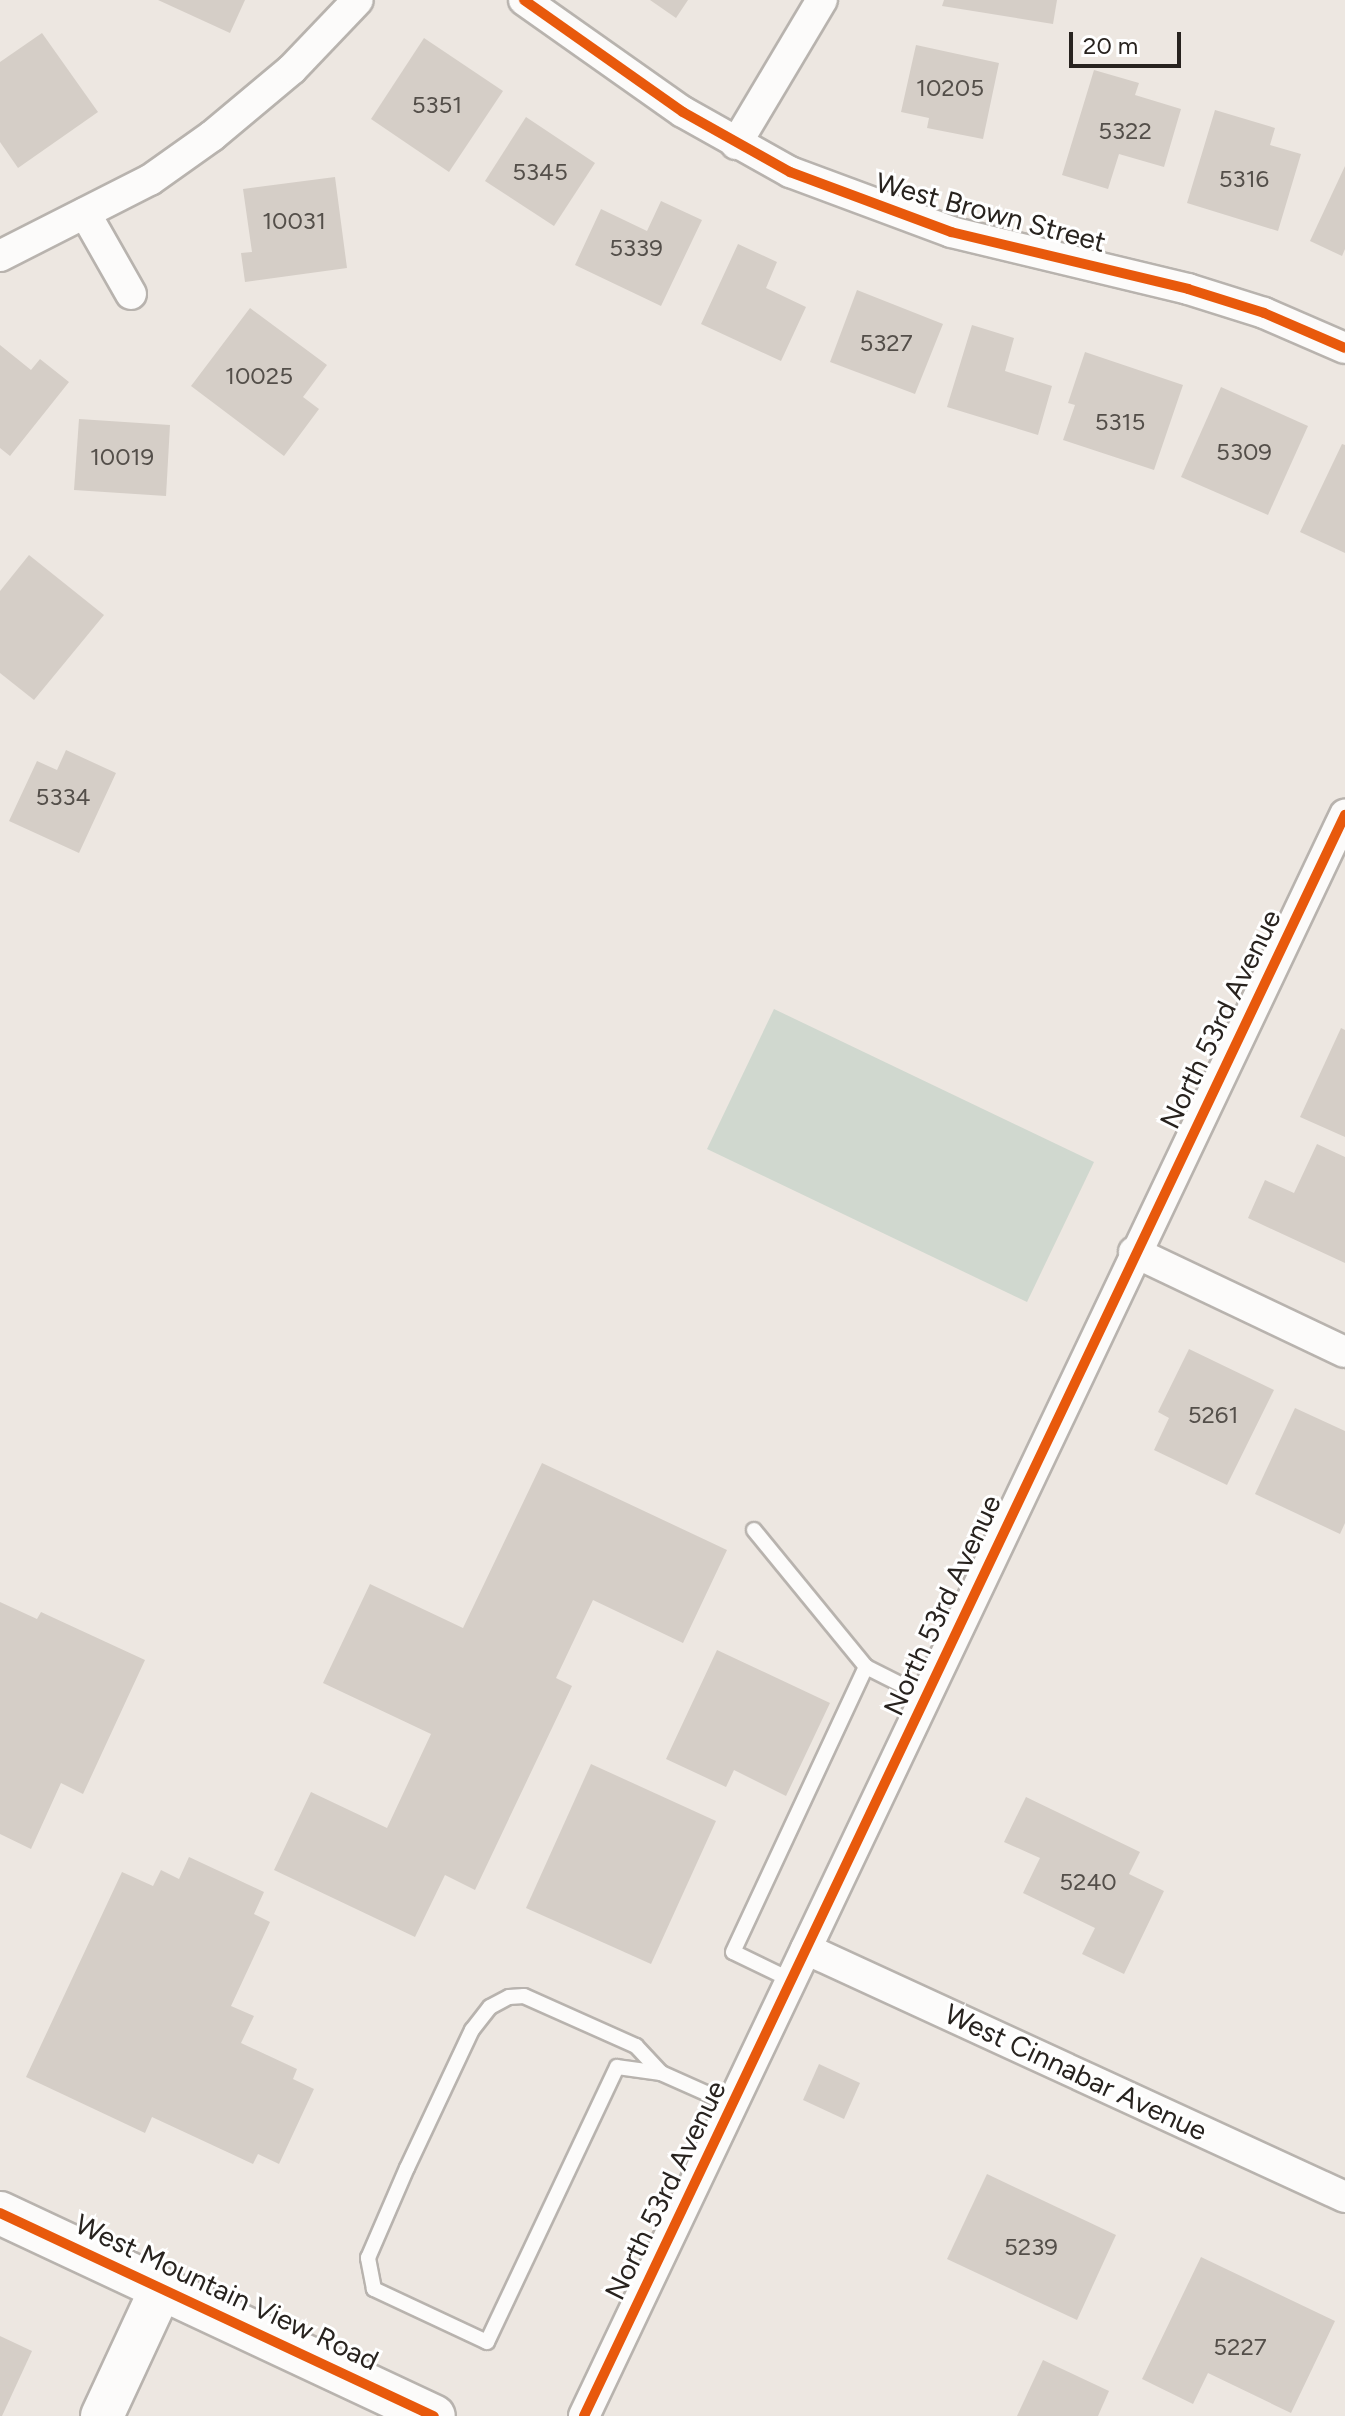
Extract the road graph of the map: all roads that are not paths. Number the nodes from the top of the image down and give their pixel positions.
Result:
1 (358, 0) edge
2 (524, 0) edge
3 (822, 0) edge
4 (736, 144) junction
5 (85, 213) junction
6 (0, 256) edge
7 (131, 294) dead end
8 (1345, 348) edge
9 (1345, 815) edge
10 (1134, 1252) junction
11 (1345, 1352) edge
12 (754, 1530) dead end
13 (866, 1667) junction
14 (926, 1697) junction
15 (806, 1949) junction
16 (791, 1980) junction
17 (661, 2073) junction
18 (733, 2105) junction
19 (1345, 2197) edge
20 (0, 2213) edge
21 (161, 2289) junction
22 (102, 2416) edge
23 (434, 2416) edge
24 (584, 2416) edge

1 - 5 street
2 - 4 street, West Brown Street
3 - 4 street
4 - 8 street, West Brown Street
5 - 6 street
5 - 7 street
9 - 10 street, North 53rd Avenue
10 - 11 street
10 - 14 street, North 53rd Avenue
12 - 13 lane
13 - 14 lane
13 - 16 lane
14 - 15 street, North 53rd Avenue
15 - 16 street, North 53rd Avenue
15 - 19 street, West Cinnabar Avenue
16 - 18 street, North 53rd Avenue
17 - 17 lane
17 - 18 lane
18 - 24 street, North 53rd Avenue
20 - 21 street, West Mountain View Road
21 - 22 street
21 - 23 street, West Mountain View Road

